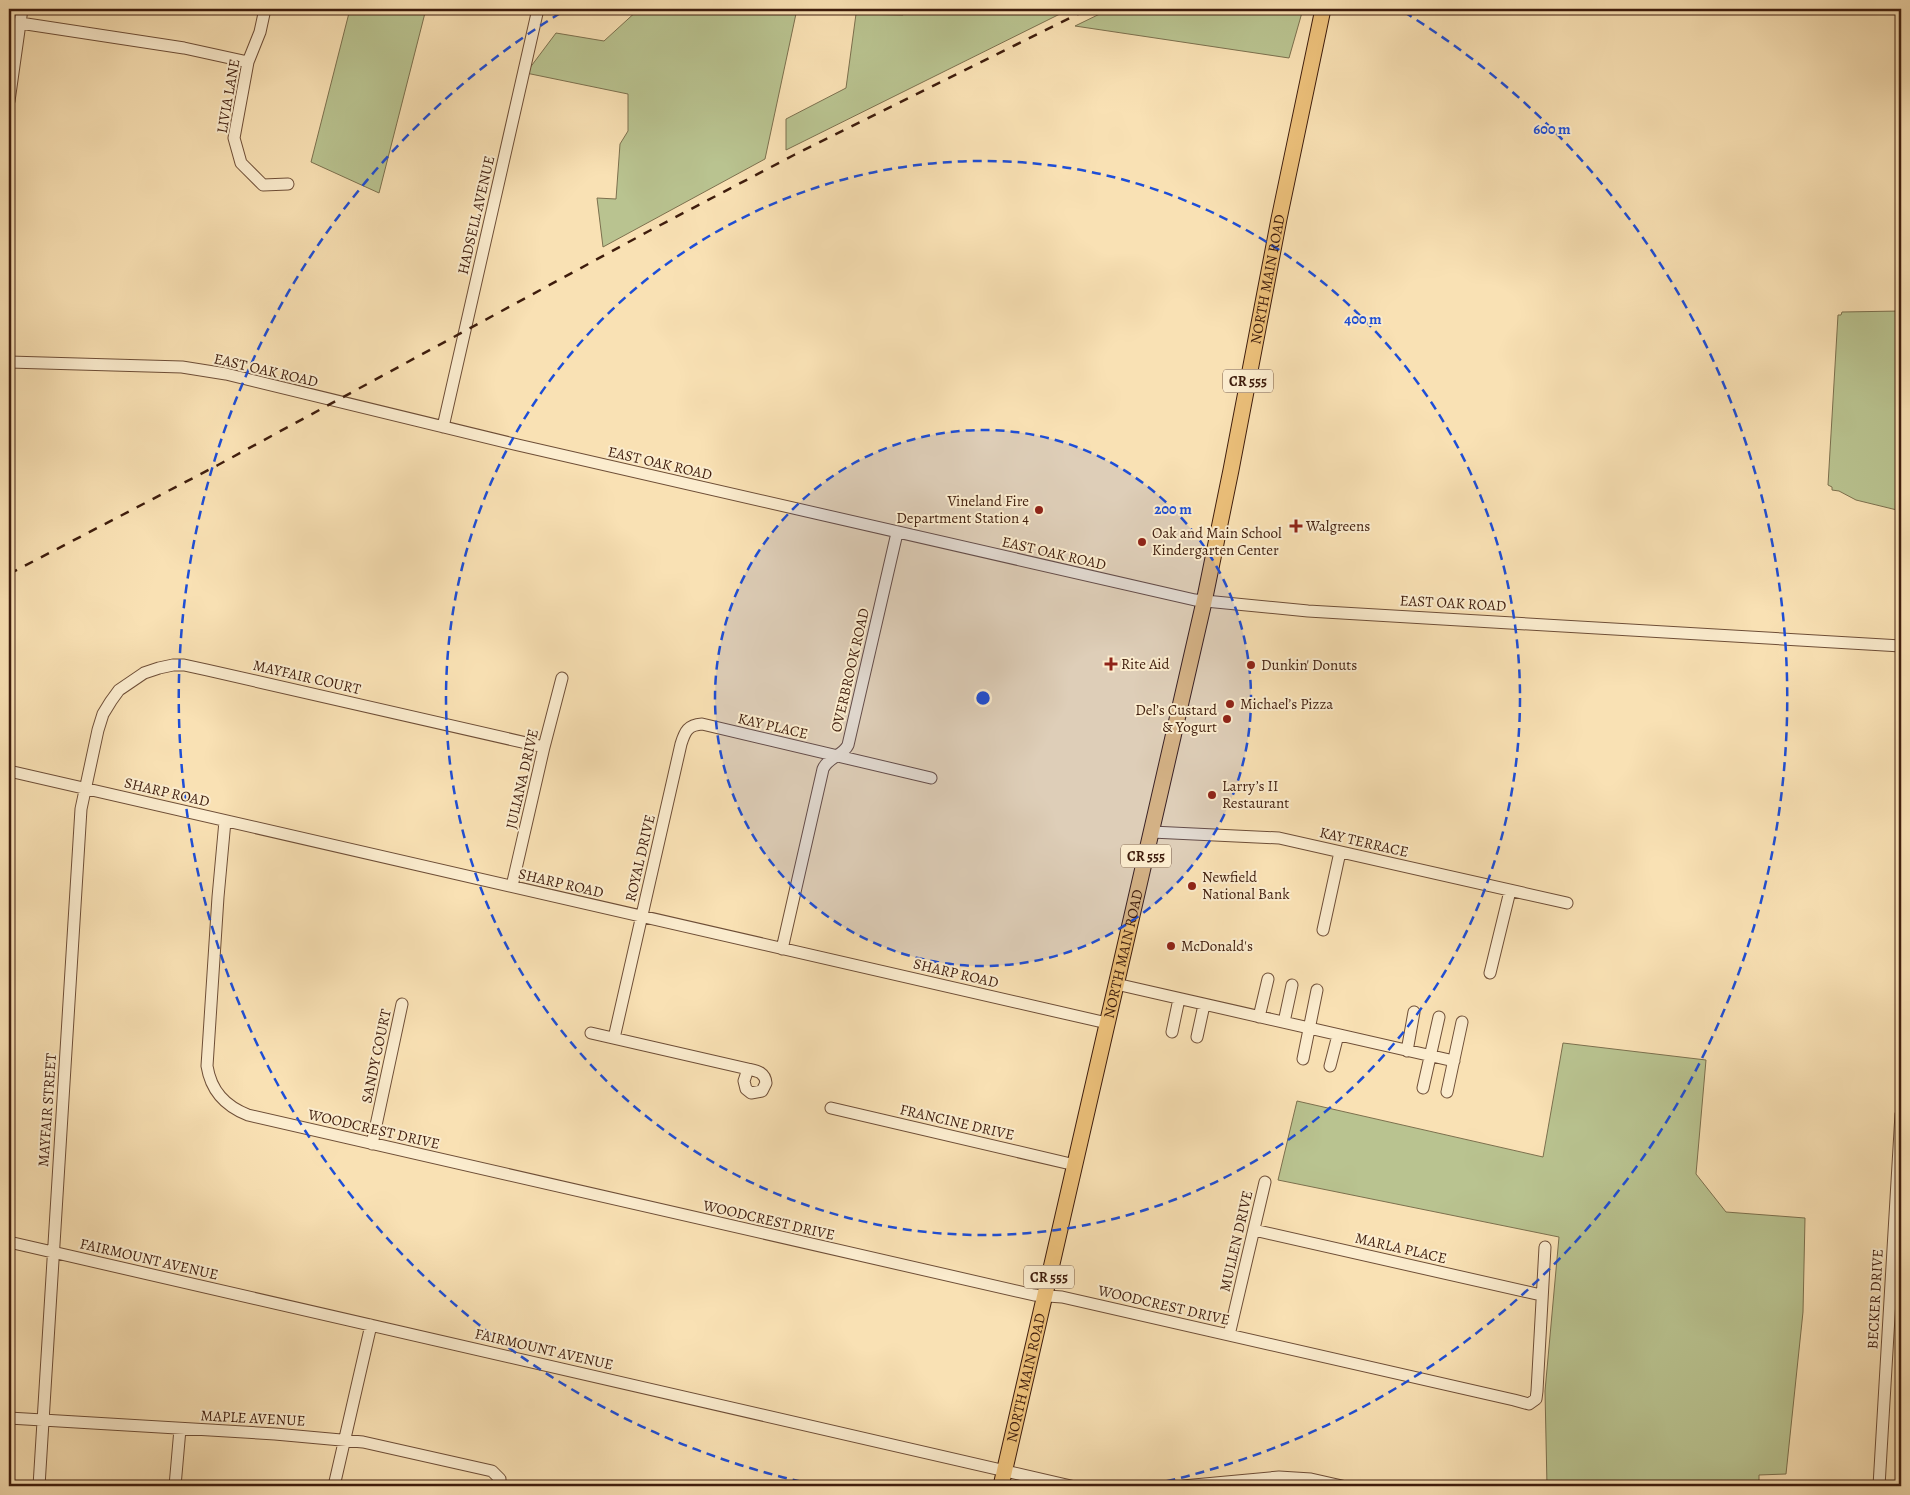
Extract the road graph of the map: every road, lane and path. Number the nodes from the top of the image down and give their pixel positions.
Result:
1 (22, 9) edge
2 (265, 9) edge
3 (538, 9) edge
4 (1323, 9) edge
5 (20, 23) junction
6 (248, 62) junction
7 (9, 101) edge
8 (288, 184) dead end
9 (9, 362) edge
10 (443, 427) junction
11 (897, 533) junction
12 (1204, 602) junction
13 (1901, 646) edge
14 (562, 678) dead end
15 (96, 737) joint
16 (544, 747) junction
17 (836, 756) junction
18 (9, 771) edge
19 (930, 778) dead end
20 (85, 789) junction
21 (667, 806) joint
22 (225, 821) junction
23 (1152, 832) junction
24 (1340, 852) junction
25 (512, 886) junction
26 (1510, 891) junction
27 (1567, 903) dead end
28 (642, 917) junction
29 (1323, 930) dead end
30 (782, 949) junction
31 (1490, 973) dead end
32 (1268, 979) dead end
33 (1116, 984) junction
34 (1292, 985) dead end
35 (1317, 990) dead end
36 (1179, 999) junction
37 (402, 1004) dead end
38 (1204, 1005) junction
39 (1414, 1012) dead end
40 (1259, 1017) junction
41 (1439, 1017) dead end
42 (1284, 1022) junction
43 (1462, 1022) dead end
44 (1107, 1023) junction
45 (1310, 1029) junction
46 (1172, 1032) dead end
47 (591, 1033) dead end
48 (1338, 1035) junction
49 (1197, 1037) dead end
50 (614, 1038) junction
51 (1407, 1051) junction
52 (1430, 1056) junction
53 (1303, 1060) dead end
54 (1454, 1061) junction
55 (1330, 1066) dead end
56 (748, 1069) dead end
57 (1423, 1088) dead end
58 (1447, 1092) dead end
59 (831, 1108) dead end
60 (1901, 1114) edge
61 (372, 1144) junction
62 (1075, 1165) junction
63 (1265, 1182) dead end
64 (1254, 1230) junction
65 (9, 1242) edge
66 (1545, 1247) dead end
67 (53, 1252) junction
68 (1541, 1295) junction
69 (1045, 1296) junction
70 (371, 1325) junction
71 (1230, 1335) junction
72 (9, 1418) edge
73 (43, 1421) junction
74 (180, 1429) junction
75 (345, 1440) junction
76 (1005, 1471) junction
77 (39, 1486) edge
78 (175, 1486) edge
79 (334, 1486) edge
80 (500, 1486) edge
81 (1001, 1486) edge
82 (1072, 1486) edge
83 (1183, 1486) edge
84 (1342, 1486) edge
85 (1879, 1486) edge

1 - 5 street
2 - 6 street, LIVIA LANE
3 - 10 street, HADSELL AVENUE
4 - 12 main road, NORTH MAIN ROAD / CR 555
5 - 6 street
5 - 7 street
6 - 8 street, LIVIA LANE
9 - 10 street, EAST OAK ROAD
10 - 11 street, EAST OAK ROAD
11 - 12 street, EAST OAK ROAD
11 - 17 street, OVERBROOK ROAD
12 - 13 street, EAST OAK ROAD
12 - 23 main road, NORTH MAIN ROAD / CR 555
14 - 16 street, JULIANA DRIVE
15 - 16 street, MAYFAIR COURT
15 - 20 street, MAYFAIR STREET
16 - 25 street, JULIANA DRIVE
17 - 19 street, KAY PLACE
17 - 21 street, KAY PLACE
17 - 30 street, OVERBROOK ROAD
18 - 20 street, SHARP ROAD
20 - 22 street, SHARP ROAD
20 - 67 street, MAYFAIR STREET
21 - 28 street, ROYAL DRIVE
22 - 25 street, SHARP ROAD
22 - 61 street, WOODCREST DRIVE
23 - 24 street, KAY TERRACE
23 - 33 main road, NORTH MAIN ROAD / CR 555
24 - 26 street, KAY TERRACE
24 - 29 street
25 - 28 street, SHARP ROAD
26 - 27 street, KAY TERRACE
26 - 31 street
28 - 30 street, SHARP ROAD
28 - 50 street, ROYAL DRIVE
30 - 44 street, SHARP ROAD
32 - 40 street
33 - 36 street
33 - 44 main road, NORTH MAIN ROAD / CR 555
34 - 42 street
35 - 45 street
36 - 38 street
36 - 46 street
37 - 61 street, SANDY COURT
38 - 40 street
38 - 49 street
39 - 51 street
40 - 42 street
41 - 52 street
42 - 45 street
43 - 54 street
44 - 62 main road, NORTH MAIN ROAD / CR 555
45 - 48 street
45 - 53 street
47 - 50 street
48 - 51 street
48 - 55 street
50 - 56 street
51 - 52 street
52 - 54 street
52 - 57 street
54 - 58 street
59 - 62 street, FRANCINE DRIVE
60 - 85 street, BECKER DRIVE
61 - 69 street, WOODCREST DRIVE
62 - 69 main road, NORTH MAIN ROAD / CR 555
63 - 64 street, MULLEN DRIVE
64 - 68 street, MARLA PLACE
64 - 71 street, MULLEN DRIVE
65 - 67 street, FAIRMOUNT AVENUE
66 - 68 street
67 - 70 street, FAIRMOUNT AVENUE
67 - 73 street, MAYFAIR STREET
68 - 71 street, WOODCREST DRIVE
69 - 71 street, WOODCREST DRIVE
69 - 76 main road, NORTH MAIN ROAD / CR 555
70 - 75 street
70 - 76 street, FAIRMOUNT AVENUE
72 - 73 street, MAPLE AVENUE
73 - 74 street, MAPLE AVENUE
73 - 77 street, MAYFAIR STREET
74 - 75 street, MAPLE AVENUE
74 - 78 street
75 - 79 street
75 - 80 street, MAPLE AVENUE
76 - 81 main road, NORTH MAIN ROAD / CR 555
76 - 82 street, FAIRMOUNT AVENUE
83 - 84 street

